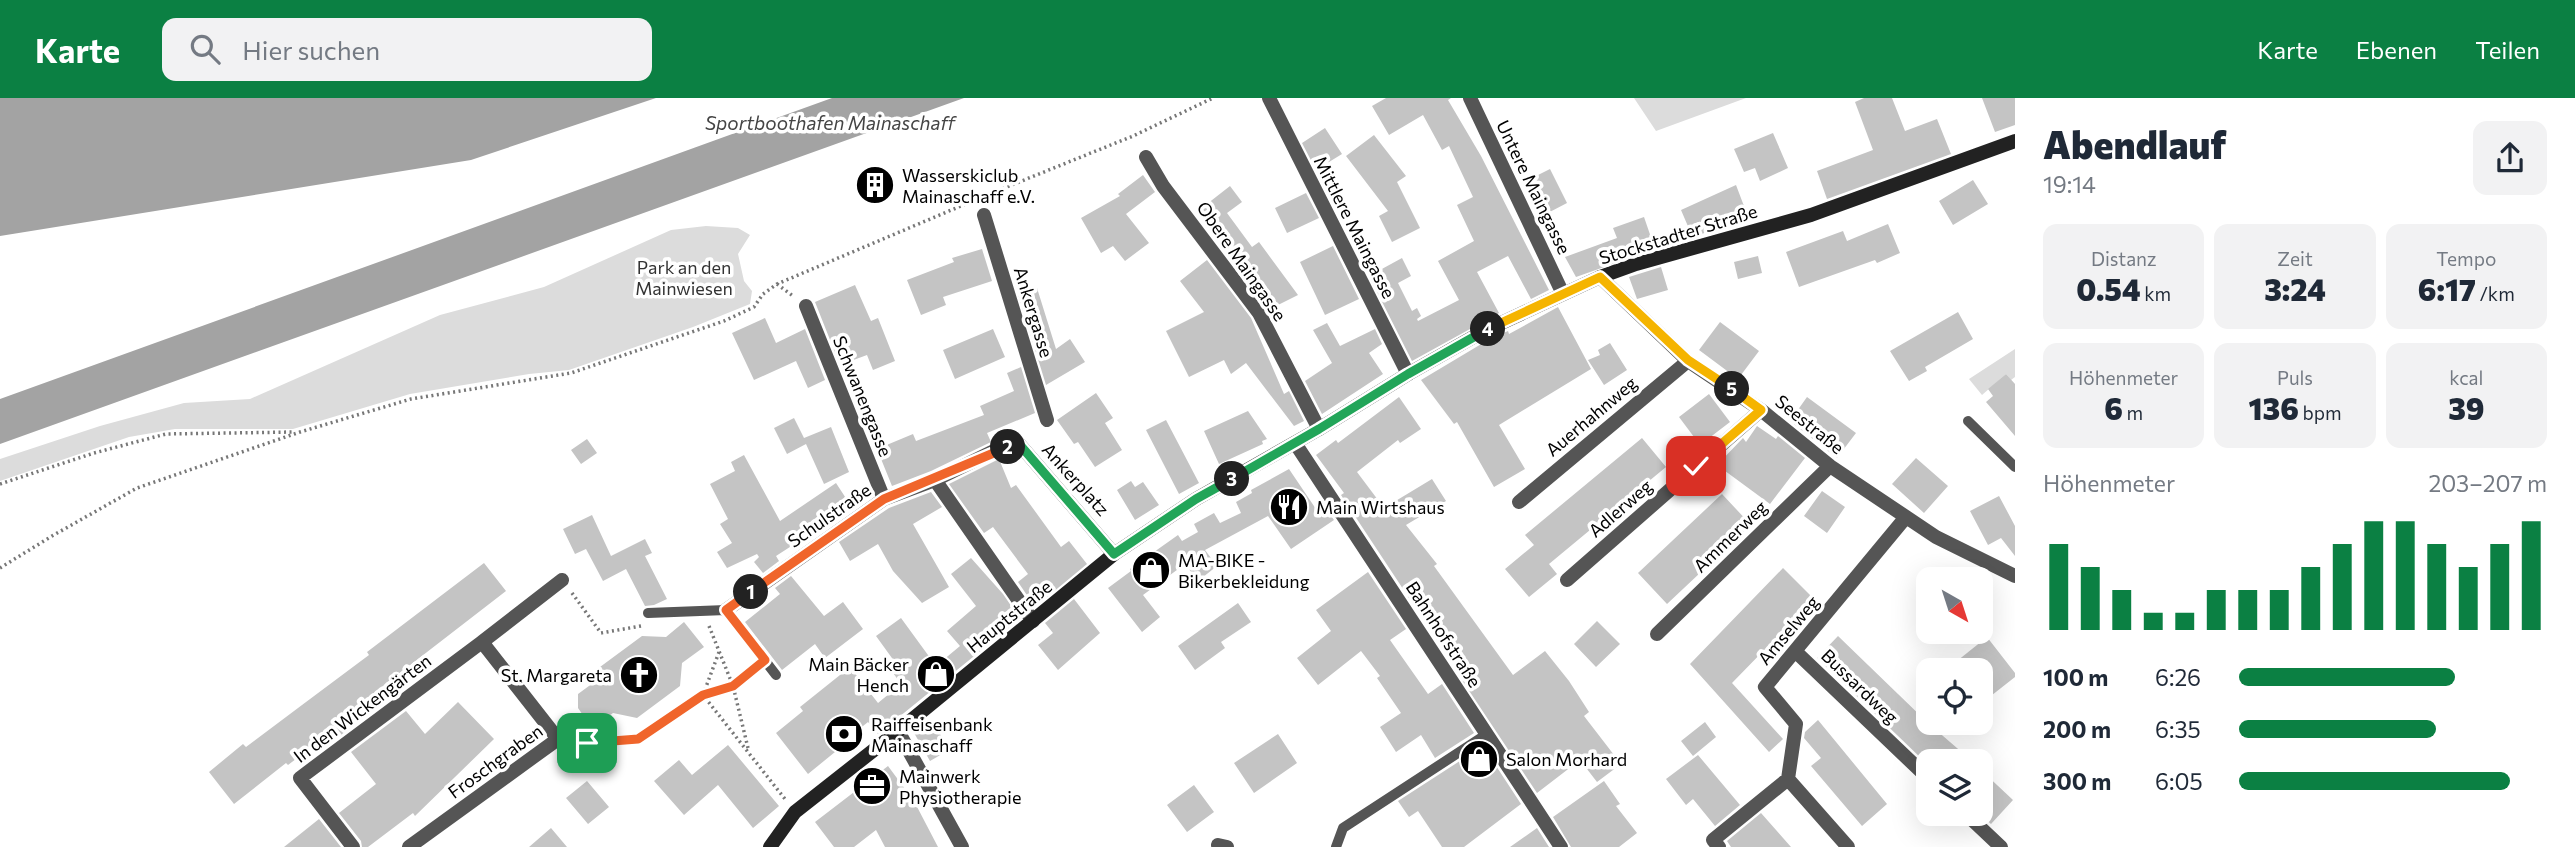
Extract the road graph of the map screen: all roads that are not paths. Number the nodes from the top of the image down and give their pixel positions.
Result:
1 (1269, 98) edge
2 (1470, 98) edge
3 (2015, 141) edge
4 (1146, 158) dead end
5 (984, 215) dead end
6 (1600, 277) junction
7 (1563, 293) junction
8 (806, 306) dead end
9 (1688, 360) junction
10 (1408, 374) junction
11 (1761, 410) junction
12 (1046, 420) dead end
13 (1968, 421) dead end
14 (1319, 429) junction
15 (1295, 443) junction
16 (1000, 448) joint
17 (1830, 466) junction
18 (2015, 467) edge
19 (935, 480) junction
20 (884, 499) junction
21 (1519, 502) dead end
22 (1906, 517) junction
23 (1114, 554) junction
24 (2015, 576) edge
25 (562, 580) road end
26 (1567, 580) dead end
27 (726, 610) junction
28 (648, 619) road end
29 (1033, 621) junction
30 (1657, 634) dead end
31 (482, 642) junction
32 (1795, 651) junction
33 (776, 675) dead end
34 (898, 731) junction
35 (1487, 734) junction
36 (1916, 767) edge
37 (1788, 779) junction
38 (1979, 826) edge
39 (353, 847) edge
40 (408, 847) edge
41 (770, 847) edge
42 (962, 847) edge
43 (1336, 847) edge
44 (1561, 847) edge
45 (1718, 847) edge
46 (1847, 847) edge
47 (2001, 847) edge

1 - 10 street, Mittlere Maingasse
2 - 7 street, Untere Maingasse
3 - 6 street, Stockstadter Straße
4 - 14 street, Obere Maingasse
5 - 12 street, Ankergasse
6 - 7 street, Stockstadter Straße
6 - 9 street, Seestraße
7 - 10 street, Stockstadter Straße
8 - 20 street, Schwanengasse
9 - 11 street, Seestraße
9 - 21 street, Auerhahnweg
10 - 14 street, Stockstadter Straße
11 - 17 street, Seestraße
11 - 26 street, Adlerweg
13 - 18 lane
14 - 15 street, Stockstadter Straße
15 - 23 street, Hauptstraße
15 - 35 street, Bahnhofstraße
16 - 19 street, Schulstraße
16 - 23 street, Ankerplatz
17 - 22 street, Seestraße
17 - 30 street, Ammerweg
19 - 20 street, Schulstraße
19 - 29 street
20 - 27 street, Schulstraße
22 - 24 street, Seestraße
22 - 32 street, Amselweg
23 - 29 street, Hauptstraße
25 - 31 street
27 - 28 lane
27 - 33 lane
29 - 34 street, Hauptstraße
31 - 39 street, In den Wickengärten
31 - 40 street, Froschgraben
32 - 36 street, Bussardweg
32 - 37 street, Amselweg
34 - 41 street, Hauptstraße
34 - 42 street
35 - 43 lane
35 - 44 street, Bahnhofstraße
37 - 45 street
37 - 46 street
38 - 47 street

